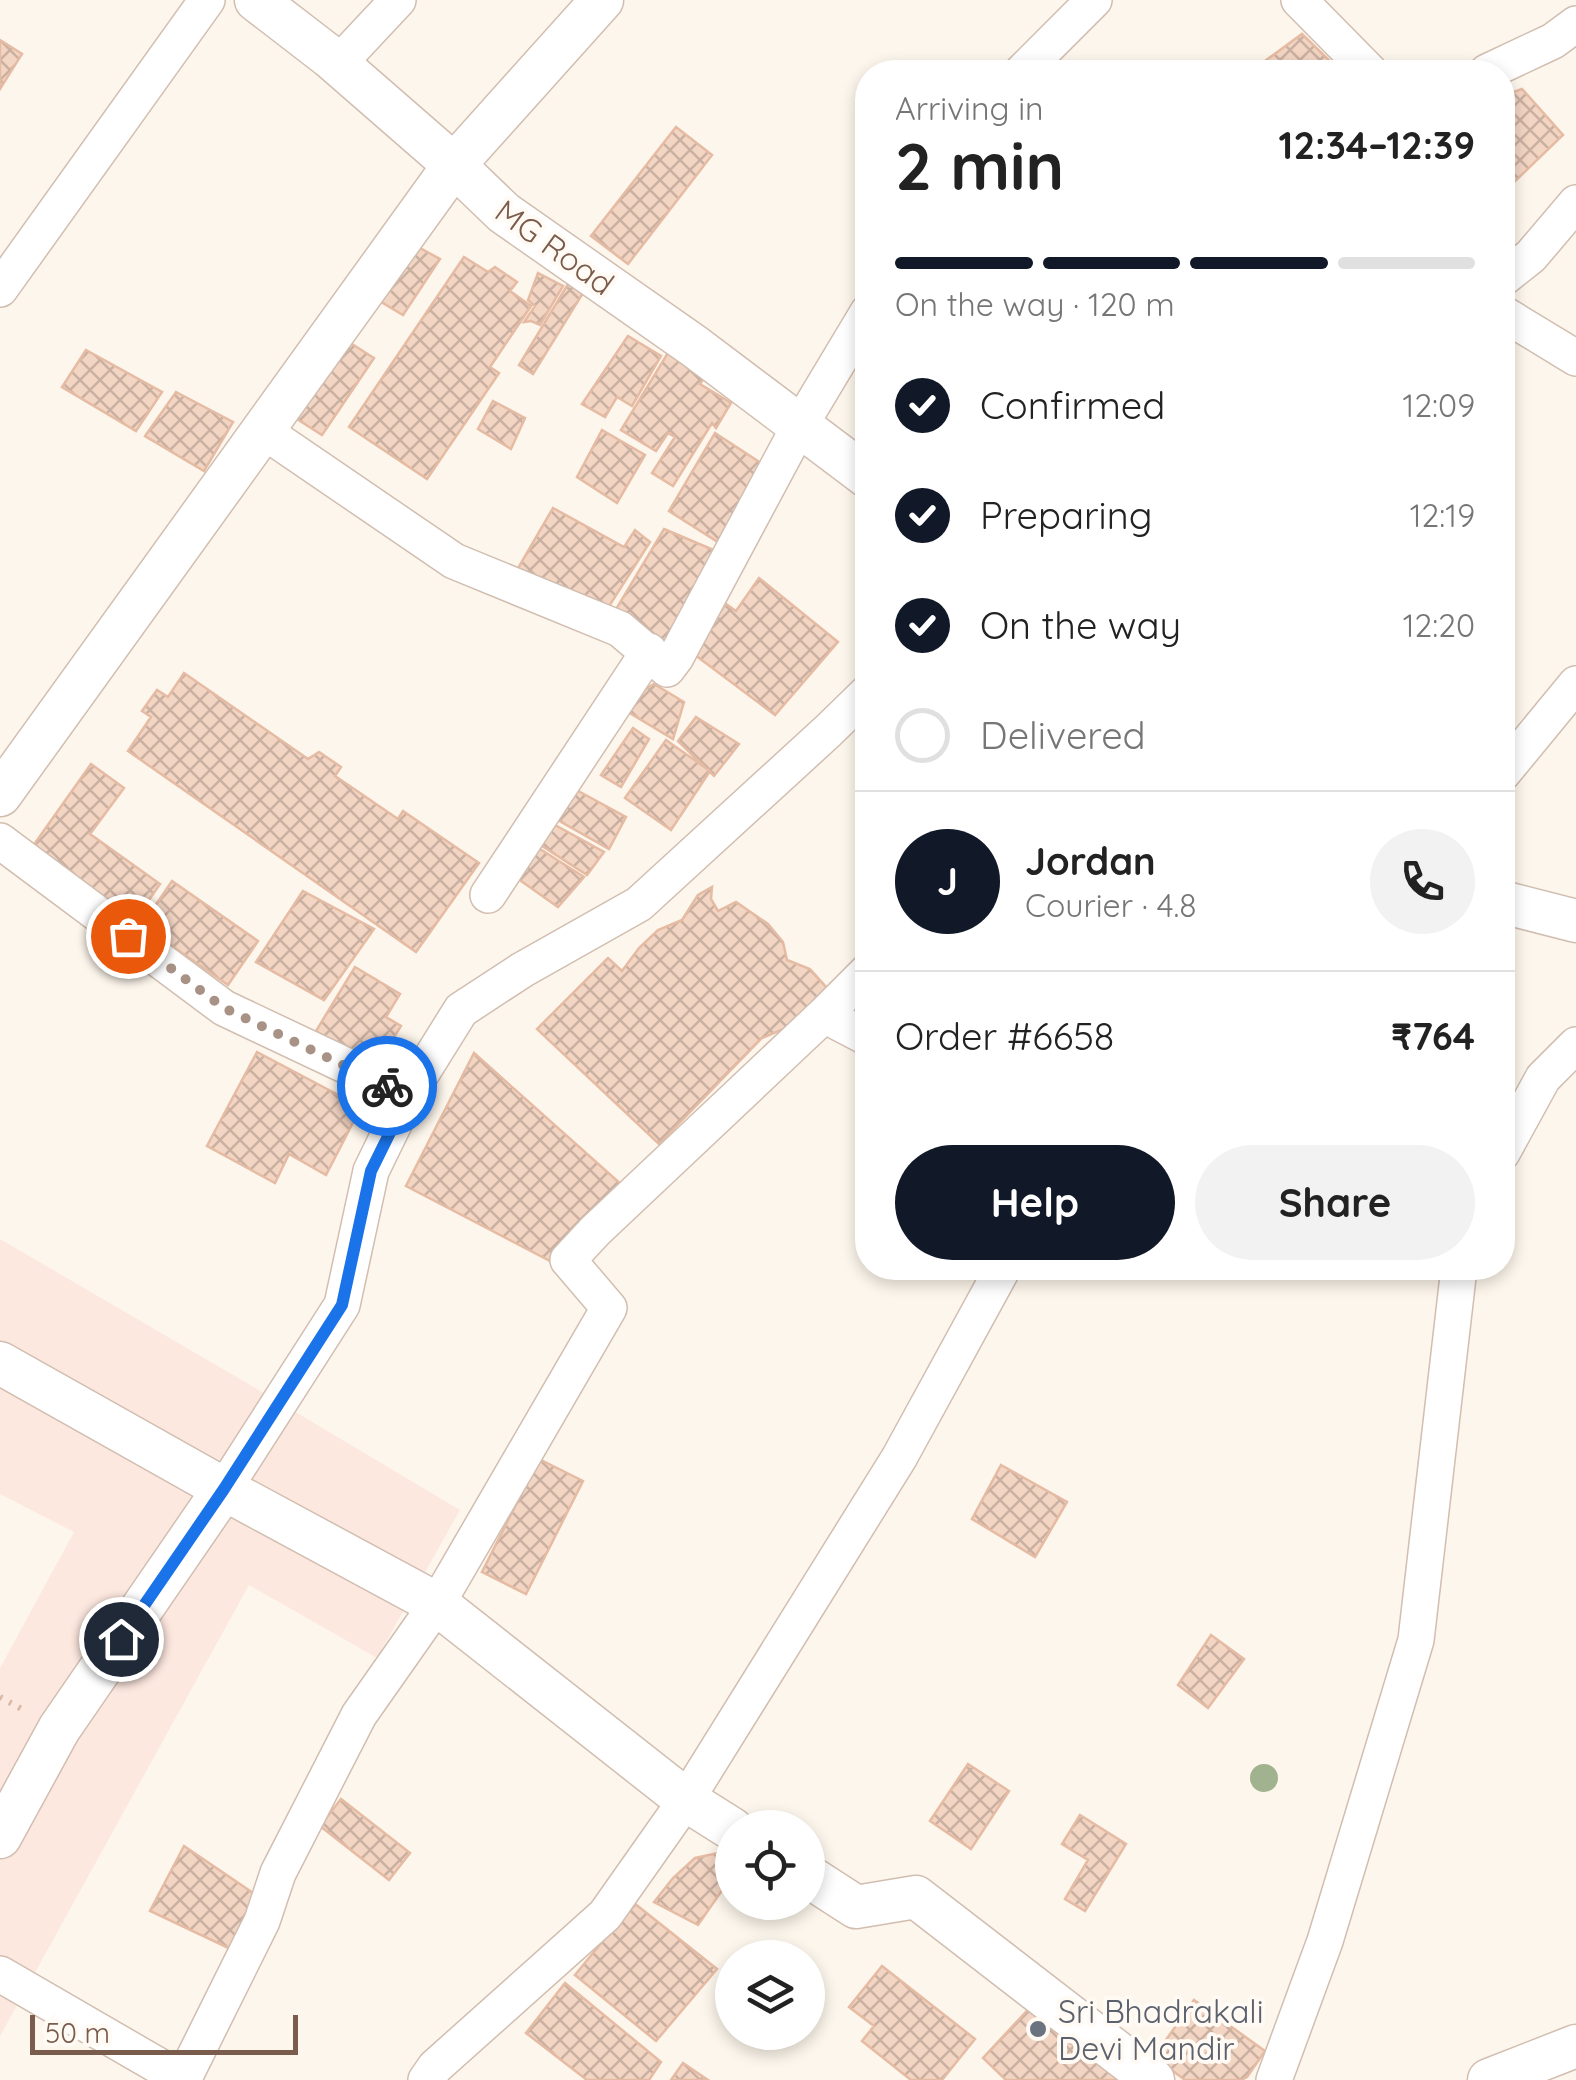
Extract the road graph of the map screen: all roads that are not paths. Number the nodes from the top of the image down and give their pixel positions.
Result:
1 (208, 0) edge
2 (256, 0) edge
3 (398, 0) edge
4 (602, 0) edge
5 (1094, 0) edge
6 (1299, 0) edge
7 (1576, 24) edge
8 (1034, 60) edge
9 (1358, 60) edge
10 (1514, 60) edge
11 (338, 64) junction
12 (454, 165) junction
13 (1576, 204) edge
14 (1515, 269) edge
15 (0, 288) edge
16 (1515, 321) edge
17 (855, 334) edge
18 (1576, 358) edge
19 (799, 427) junction
20 (262, 430) junction
21 (855, 467) edge
22 (649, 651) junction
23 (1576, 684) edge
24 (855, 705) edge
25 (1515, 758) edge
26 (0, 795) edge
27 (0, 840) edge
28 (488, 894) dead end
29 (1515, 905) edge
30 (1576, 920) edge
31 (855, 984) edge
32 (824, 1015) junction
33 (855, 1031) edge
34 (1576, 1045) edge
35 (408, 1096) junction
36 (1515, 1129) edge
37 (996, 1280) edge
38 (1458, 1280) edge
39 (0, 1363) edge
40 (224, 1489) junction
41 (437, 1604) junction
42 (686, 1800) junction
43 (715, 1818) edge
44 (0, 1838) edge
45 (825, 1887) edge
46 (0, 1974) edge
47 (1576, 2046) edge
48 (183, 2080) edge
49 (426, 2080) edge
50 (1153, 2080) edge
51 (1274, 2080) edge
52 (1489, 2080) edge

1 - 15 street
2 - 11 street, MG Road
3 - 11 street
4 - 12 street
5 - 8 street
6 - 9 street
7 - 10 street
11 - 12 street, MG Road
12 - 19 street, MG Road
12 - 20 street
13 - 14 street
16 - 18 street
17 - 19 street
19 - 21 street, MG Road
19 - 22 street
20 - 22 street
20 - 26 street
22 - 28 street
23 - 25 street
24 - 35 street
27 - 35 street
29 - 30 street
31 - 32 street
32 - 33 street
32 - 41 street
34 - 36 street
35 - 40 street
37 - 42 street
38 - 51 street
39 - 40 street
40 - 41 street
40 - 44 street
41 - 42 street
41 - 48 street
42 - 43 street
42 - 49 street
45 - 50 street
46 - 48 street
47 - 52 street

